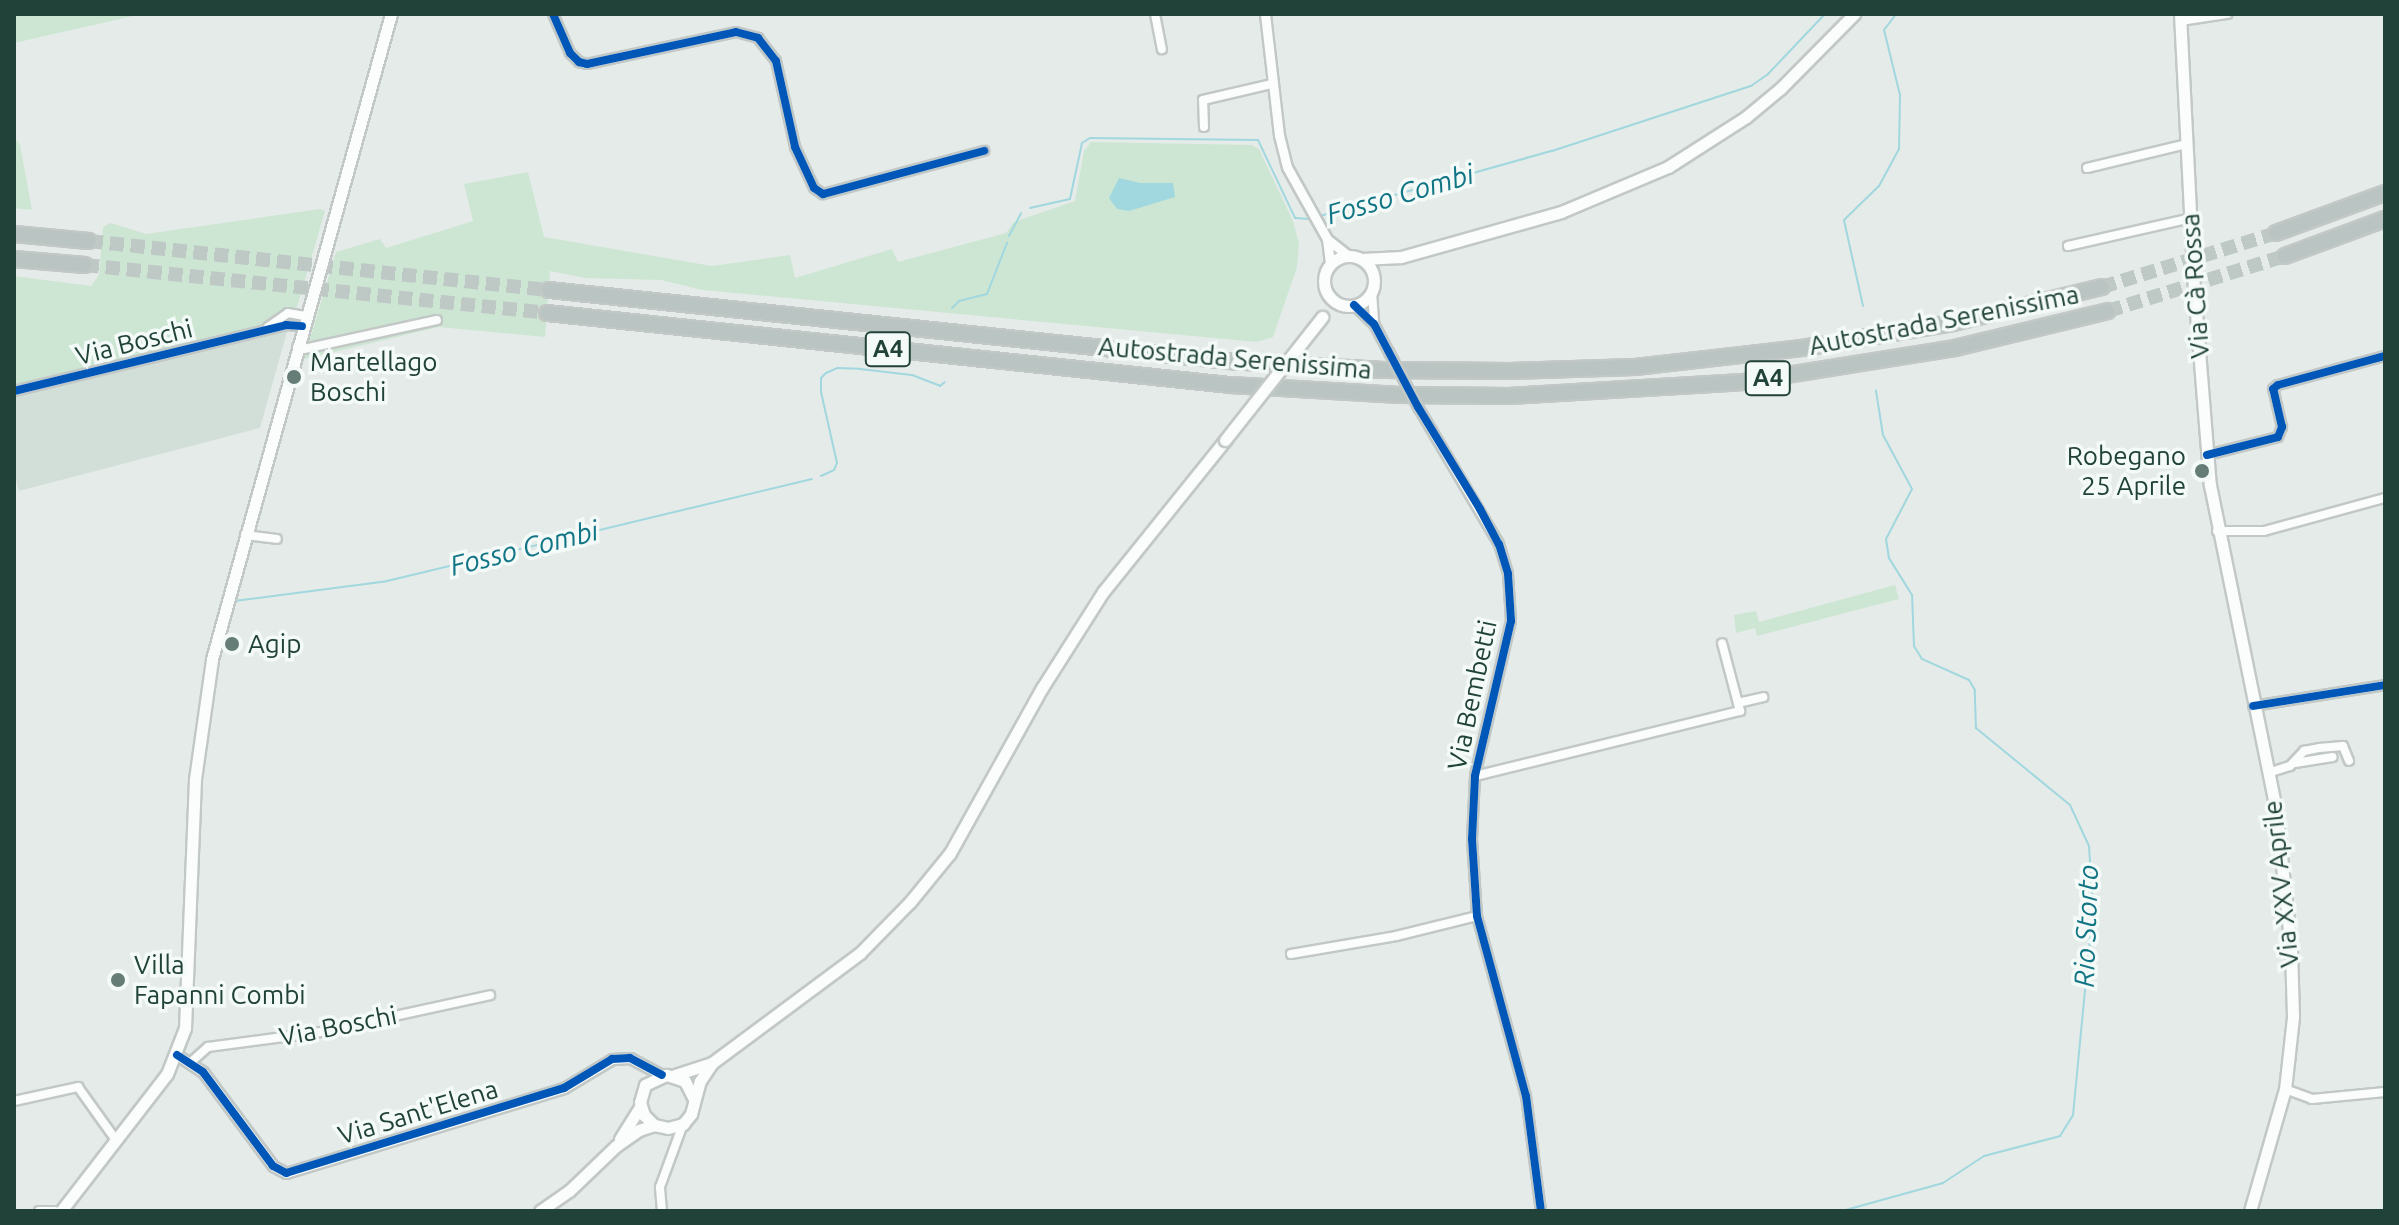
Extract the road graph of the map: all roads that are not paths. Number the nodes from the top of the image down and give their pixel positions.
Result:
1 (391, 14) edge
2 (553, 14) edge
3 (1155, 14) edge
4 (1265, 14) edge
5 (1854, 14) edge
6 (2227, 14) edge
7 (2180, 18) edge
8 (1162, 49) dead end
9 (1272, 84) junction
10 (1204, 127) dead end
11 (2186, 144) junction
12 (984, 151) dead end
13 (2087, 168) dead end
14 (2385, 193) edge
15 (2191, 218) junction
16 (2385, 219) edge
17 (2276, 233) tunnel mouth
18 (14, 234) edge
19 (1327, 239) junction
20 (89, 241) tunnel mouth
21 (2068, 246) dead end
22 (1349, 256) junction
23 (2285, 256) tunnel mouth
24 (1401, 257) junction
25 (14, 259) edge
26 (1362, 259) junction
27 (1330, 264) junction
28 (85, 265) tunnel mouth
29 (2102, 287) tunnel mouth
30 (1373, 288) junction
31 (549, 290) tunnel mouth
32 (1327, 294) junction
33 (1349, 305) junction
34 (2108, 311) tunnel mouth
35 (547, 313) tunnel mouth
36 (1322, 317) junction
37 (437, 320) dead end
38 (304, 321) junction
39 (1374, 324) junction
40 (297, 347) junction
41 (2385, 356) edge
42 (14, 391) edge
43 (2207, 455) junction
44 (2385, 498) edge
45 (2217, 531) junction
46 (245, 535) junction
47 (277, 539) dead end
48 (2222, 557) joint
49 (1722, 643) dead end
50 (2385, 685) edge
51 (1763, 697) dead end
52 (1738, 703) junction
53 (2253, 706) junction
54 (2333, 757) dead end
55 (2349, 761) dead end
56 (2295, 763) junction
57 (2268, 773) junction
58 (1475, 776) junction
59 (1477, 916) junction
60 (1291, 954) dead end
61 (490, 995) dead end
62 (177, 1055) junction
63 (637, 1061) junction
64 (190, 1063) junction
65 (712, 1063) junction
66 (668, 1075) junction
67 (645, 1085) junction
68 (2285, 1089) junction
69 (2385, 1092) edge
70 (694, 1099) junction
71 (14, 1101) edge
72 (641, 1106) junction
73 (683, 1124) junction
74 (657, 1126) junction
75 (116, 1140) junction
76 (616, 1146) junction
77 (672, 1153) junction
78 (39, 1211) edge
79 (58, 1211) edge
80 (540, 1211) edge
81 (662, 1211) edge
82 (1541, 1211) edge
83 (2250, 1211) edge

1 - 38 main road
2 - 12 street
3 - 8 street
4 - 9 street
5 - 24 main road
6 - 7 street
7 - 11 main road, Via Cà Rossa
9 - 10 street
9 - 19 street
11 - 13 street
11 - 15 main road, Via Cà Rossa
14 - 17 highway
15 - 21 street
15 - 43 main road, Via Cà Rossa
16 - 23 highway
18 - 20 highway
19 - 22 street
19 - 27 street
22 - 26 main road
22 - 27 main road
24 - 26 main road
24 - 30 main road
25 - 28 highway
26 - 30 main road
27 - 32 main road
29 - 31 highway, Autostrada Serenissima / A4
30 - 33 main road
30 - 39 street
32 - 33 main road
32 - 36 main road
33 - 36 main road
33 - 39 street
34 - 35 highway, Autostrada Serenissima / A4
36 - 65 main road, bridge
37 - 40 street
38 - 40 main road
38 - 42 street, Via Boschi
39 - 58 street, Via Bembetti, bridge
40 - 46 main road
41 - 43 street
43 - 45 main road, Via Cà Rossa
44 - 45 street
45 - 48 main road, Via Cà Rossa
46 - 47 street
46 - 62 main road
48 - 53 main road, Via XXV Aprile
49 - 52 street
50 - 53 street
51 - 52 street
52 - 58 street
53 - 57 main road, Via XXV Aprile
54 - 56 street
55 - 56 street
56 - 57 street
57 - 68 main road, Via XXV Aprile
58 - 59 street, Via Bembetti
59 - 60 street
59 - 82 street, Via Bembetti
61 - 64 street, Via Boschi
62 - 64 street
62 - 75 main road
63 - 64 street, Via Sant'Elena
63 - 66 street
63 - 67 street
65 - 66 main road
65 - 70 main road
66 - 67 main road
66 - 70 main road
67 - 72 main road
68 - 69 street
68 - 83 main road, Via XXV Aprile
70 - 73 main road
71 - 75 street
72 - 74 main road
72 - 76 main road
73 - 74 main road
73 - 77 street
74 - 76 main road
74 - 77 street
75 - 79 main road
76 - 80 main road
77 - 81 street
78 - 79 street

